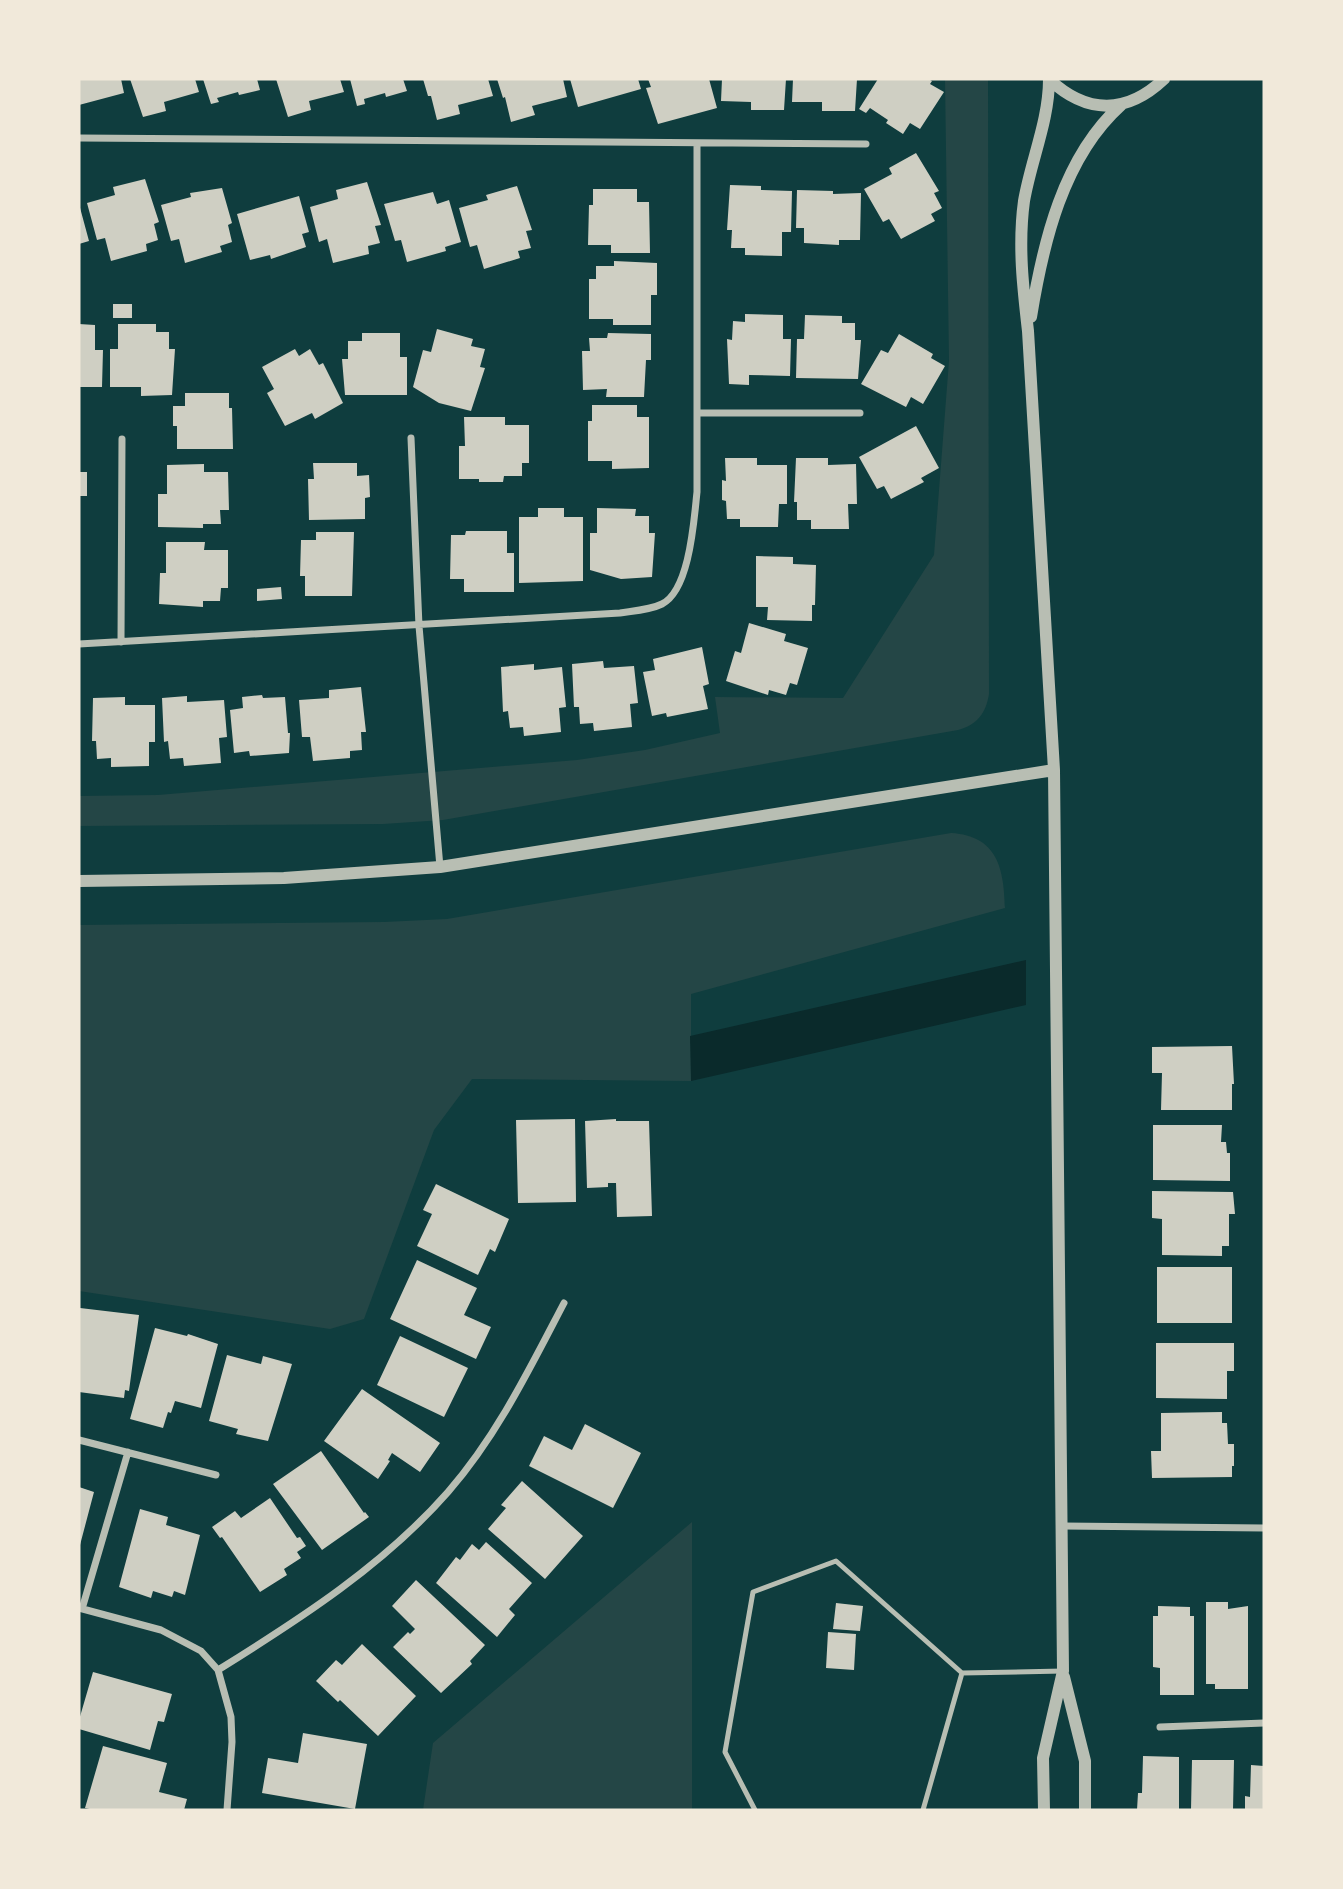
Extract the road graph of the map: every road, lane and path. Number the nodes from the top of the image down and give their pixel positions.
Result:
1 (1049, 79) edge
2 (1164, 79) edge
3 (1121, 105) junction
4 (79, 138) edge
5 (697, 143) junction
6 (866, 144) dead end
7 (1028, 331) junction
8 (697, 413) junction
9 (860, 413) dead end
10 (411, 438) dead end
11 (122, 439) dead end
12 (419, 626) junction
13 (121, 642) junction
14 (79, 644) edge
15 (1054, 770) junction
16 (440, 867) junction
17 (79, 881) edge
18 (564, 1303) dead end
19 (79, 1440) edge
20 (128, 1452) junction
21 (215, 1475) dead end
22 (1063, 1526) junction
23 (1264, 1528) edge
24 (80, 1608) edge
25 (218, 1670) junction
26 (1063, 1671) junction
27 (962, 1673) junction
28 (1264, 1723) edge
29 (1160, 1727) dead end
30 (227, 1810) edge
31 (755, 1810) edge
32 (923, 1810) edge
33 (1044, 1810) edge
34 (1085, 1810) edge

1 - 3 street
1 - 7 street
2 - 3 street
3 - 7 street
4 - 5 street
5 - 6 street
5 - 8 street
7 - 15 street
8 - 9 street
8 - 12 street
10 - 12 street
11 - 13 street
12 - 13 street
12 - 16 street
13 - 14 street
15 - 16 street
15 - 22 street
16 - 17 street
18 - 25 street
19 - 20 street
20 - 21 street
20 - 24 street
22 - 23 street
22 - 26 street
24 - 25 street
25 - 30 street
26 - 27 lane
26 - 33 street
26 - 34 street
27 - 31 lane
27 - 32 lane
28 - 29 street

